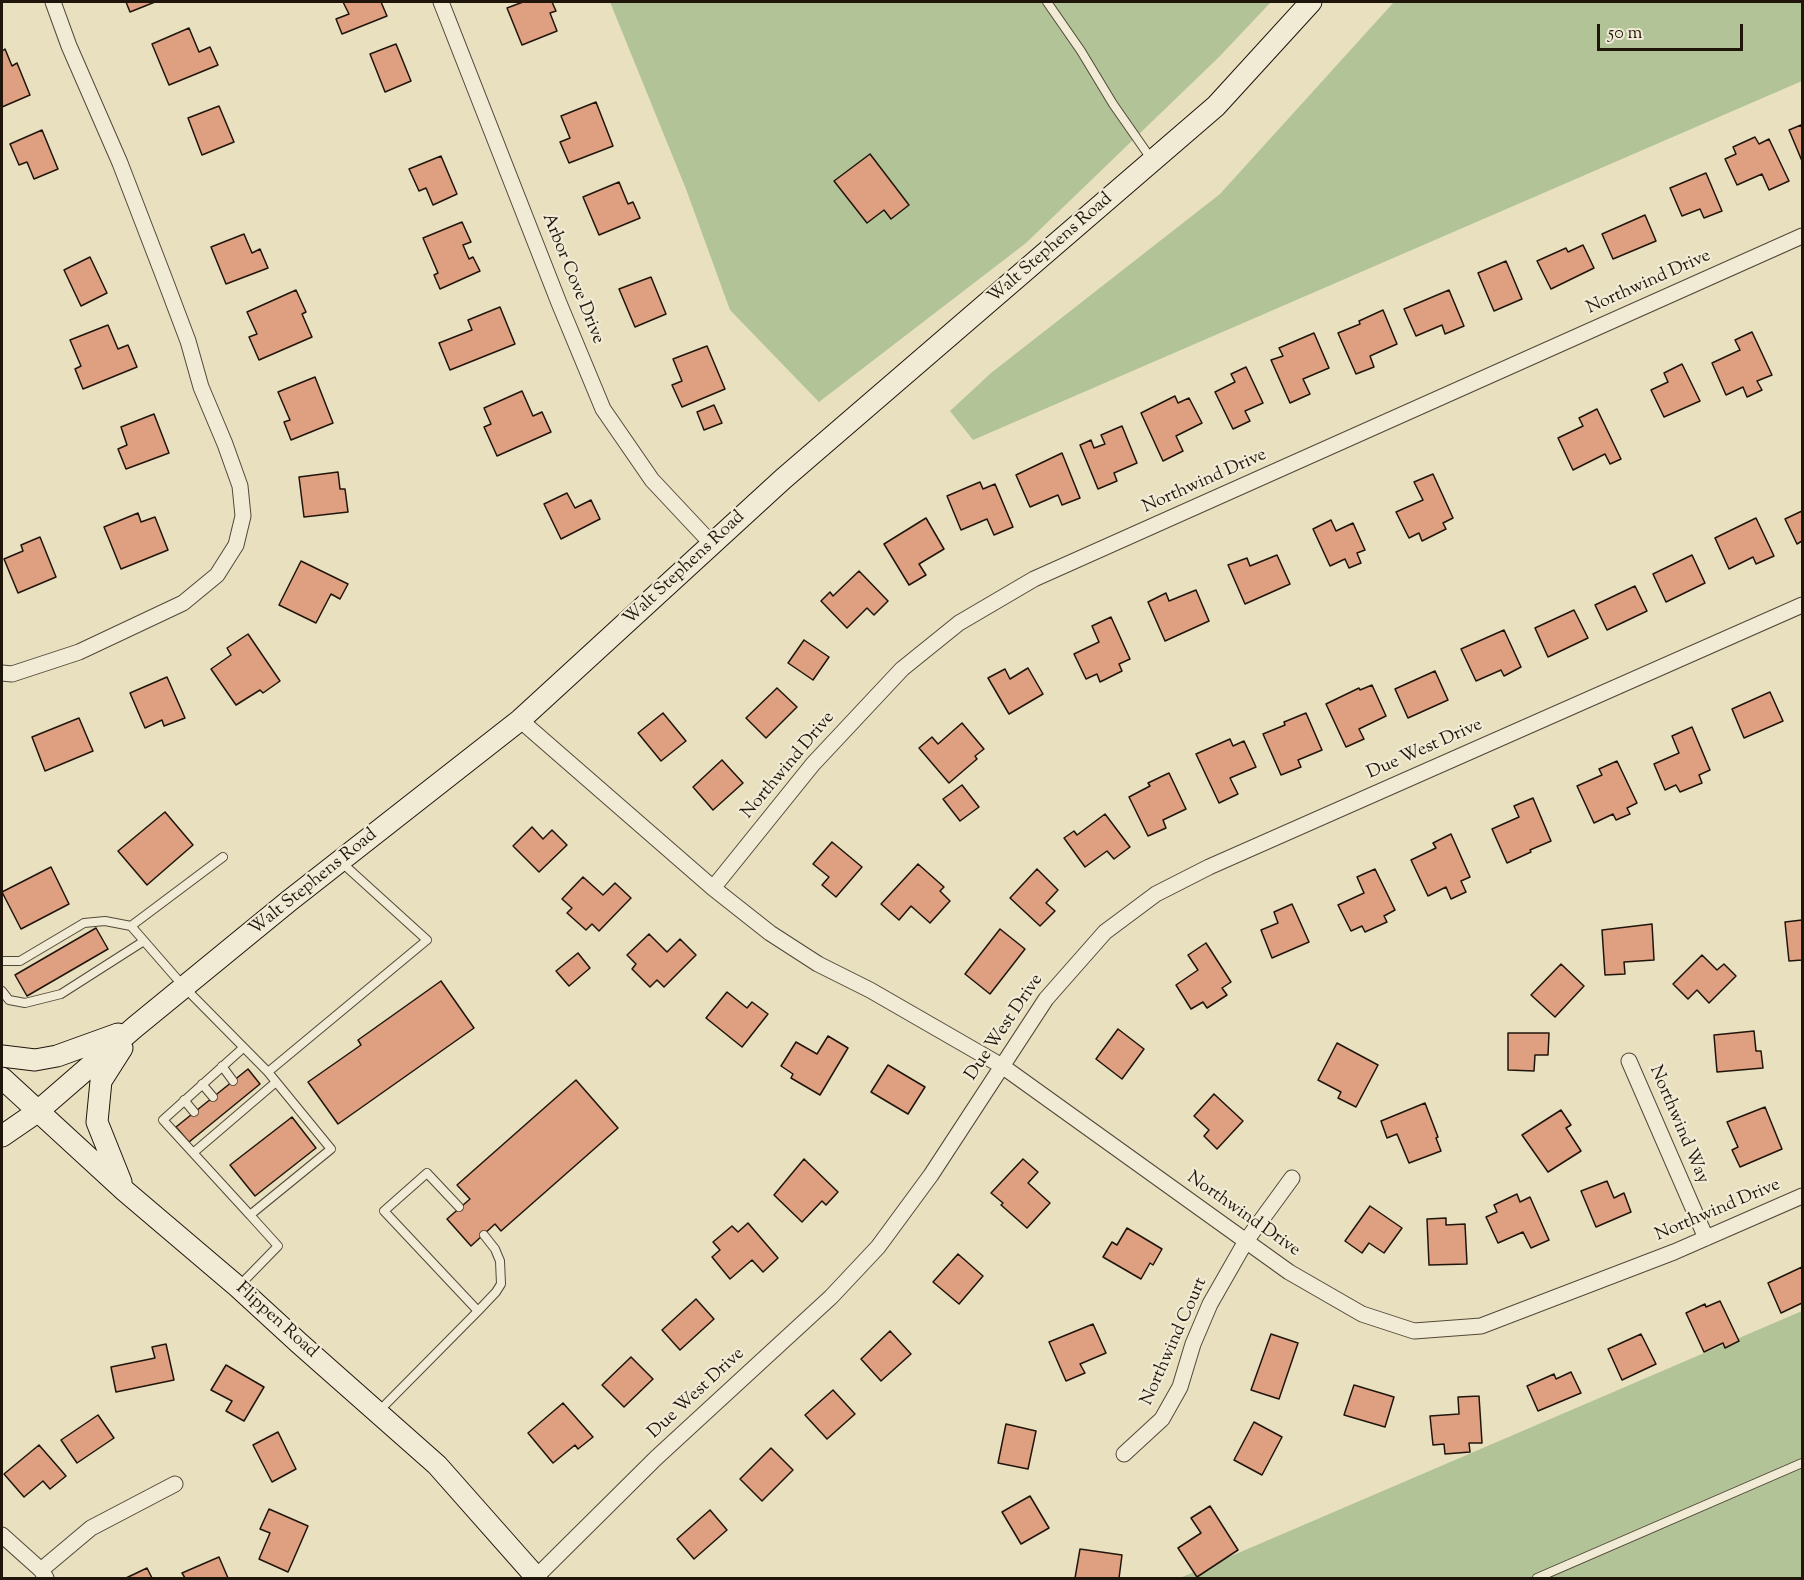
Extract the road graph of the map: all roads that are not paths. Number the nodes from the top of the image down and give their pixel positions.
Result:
1 (53, 2) edge
2 (441, 2) edge
3 (1047, 2) edge
4 (1311, 2) edge
5 (1152, 161) junction
6 (1803, 236) edge
7 (712, 544) junction
8 (1803, 605) edge
9 (2, 673) edge
10 (520, 720) junction
11 (223, 857) dead end
12 (340, 861) junction
13 (713, 888) junction
14 (131, 926) junction
15 (144, 941) junction
16 (2, 961) edge
17 (185, 988) junction
18 (2, 991) edge
19 (135, 1027) junction
20 (243, 1048) junction
21 (2, 1056) edge
22 (1629, 1061) dead end
23 (222, 1066) junction
24 (1002, 1066) junction
25 (268, 1072) junction
26 (2, 1078) edge
27 (233, 1081) dead end
28 (276, 1082) junction
29 (202, 1084) junction
30 (213, 1097) dead end
31 (184, 1100) junction
32 (37, 1112) junction
33 (194, 1112) dead end
34 (225, 1113) dead end
35 (231, 1120) junction
36 (207, 1128) dead end
37 (2, 1136) edge
38 (213, 1136) junction
39 (194, 1154) junction
40 (1292, 1178) dead end
41 (125, 1191) junction
42 (1803, 1196) edge
43 (459, 1207) dead end
44 (250, 1215) junction
45 (484, 1234) dead end
46 (1706, 1238) junction
47 (1246, 1241) junction
48 (238, 1287) junction
49 (478, 1311) junction
50 (378, 1412) junction
51 (1124, 1454) dead end
52 (1803, 1463) edge
53 (176, 1484) dead end
54 (2, 1535) edge
55 (43, 1574) edge
56 (536, 1578) edge
57 (1537, 1578) edge

1 - 9 street
2 - 7 street, Arbor Cove Drive
3 - 5 lane
4 - 5 street, Walt Stephens Road
5 - 7 street, Walt Stephens Road
6 - 13 street, Northwind Drive
7 - 10 street, Walt Stephens Road
8 - 24 street, Due West Drive
10 - 12 street, Walt Stephens Road
10 - 13 street, Northwind Drive
11 - 14 lane
12 - 17 street, Walt Stephens Road
12 - 25 lane
13 - 24 street, Northwind Drive
14 - 15 lane
14 - 16 lane
15 - 17 lane
15 - 18 lane
17 - 19 street, Walt Stephens Road
17 - 20 lane
19 - 21 street
19 - 32 street, Walt Stephens Road
19 - 41 street
20 - 23 lane
20 - 25 lane
22 - 46 street, Northwind Way
23 - 27 lane
23 - 29 lane
24 - 47 street, Northwind Drive
24 - 56 street, Due West Drive
25 - 28 lane
26 - 32 street, Flippen Road
28 - 35 lane
28 - 44 lane
29 - 30 lane
29 - 31 lane
31 - 33 lane
31 - 39 lane
32 - 37 street, Walt Stephens Road
32 - 41 street, Flippen Road
34 - 35 lane
35 - 38 lane
36 - 38 lane
38 - 39 lane
39 - 44 lane
40 - 47 street, Northwind Court
41 - 48 street, Flippen Road
42 - 46 street, Northwind Drive
43 - 49 lane
44 - 48 lane
45 - 49 lane
46 - 47 street, Northwind Drive
47 - 51 street, Northwind Court
48 - 50 street, Flippen Road
49 - 50 lane
50 - 56 street, Flippen Road
52 - 57 lane
53 - 55 street
54 - 55 street

